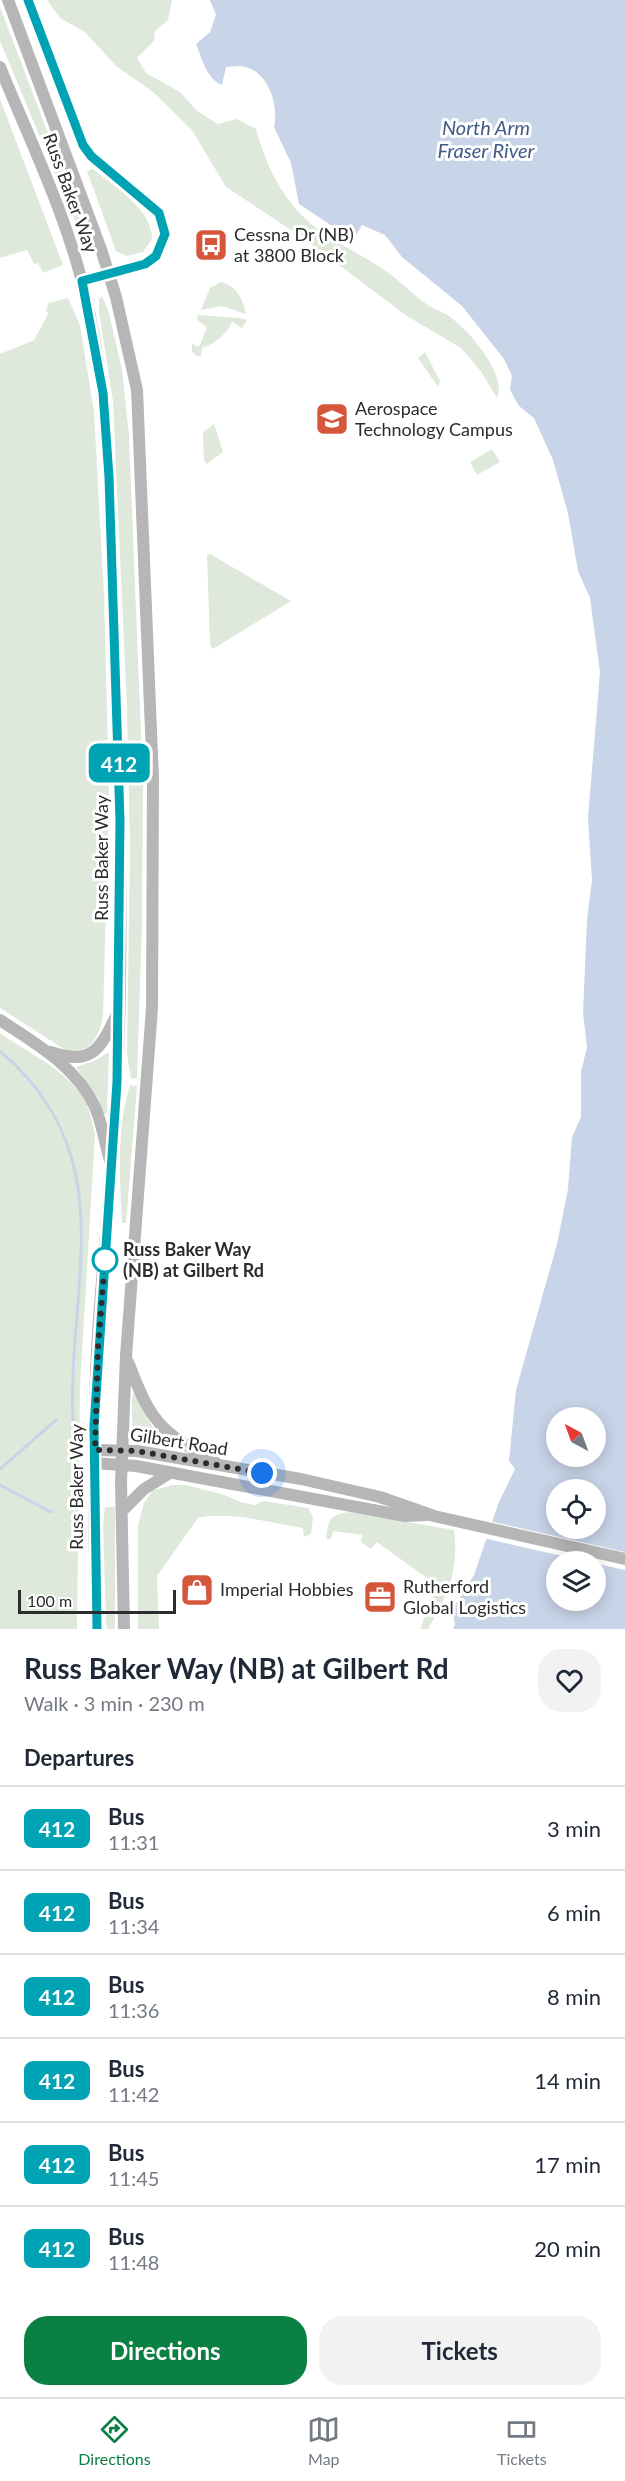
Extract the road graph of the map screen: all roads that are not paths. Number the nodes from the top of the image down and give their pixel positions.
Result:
1 (8, 0) edge
2 (28, 0) edge
3 (0, 67) edge
4 (109, 275) junction
5 (82, 281) junction
6 (120, 1008) junction
7 (0, 1020) edge
8 (47, 1051) junction
9 (112, 1170) junction
10 (126, 1356) junction
11 (95, 1450) junction
12 (122, 1451) junction
13 (94, 1463) junction
14 (122, 1464) junction
15 (224, 1467) junction
16 (170, 1473) junction
17 (123, 1510) junction
18 (437, 1517) junction
19 (625, 1559) edge
20 (97, 1629) edge
21 (124, 1629) edge

1 - 4 main road, Russ Baker Way
2 - 4 street
3 - 5 main road, Russ Baker Way
4 - 5 street
4 - 10 main road, Russ Baker Way
5 - 6 main road, Russ Baker Way
6 - 8 main road
6 - 9 main road, Russ Baker Way
7 - 8 main road
8 - 9 main road
9 - 11 main road, Russ Baker Way
10 - 12 main road, Russ Baker Way
10 - 15 main road
11 - 12 main road, Gilbert Road
11 - 13 main road, Russ Baker Way
12 - 14 main road, Russ Baker Way
12 - 15 main road, Gilbert Road
13 - 14 main road, Gilbert Road
13 - 20 main road, Russ Baker Way
14 - 16 main road, Gilbert Road
14 - 17 main road, Russ Baker Way
15 - 18 main road, Gilbert Road
16 - 17 main road
16 - 18 main road, Gilbert Road
17 - 21 main road, Russ Baker Way
18 - 19 main road

